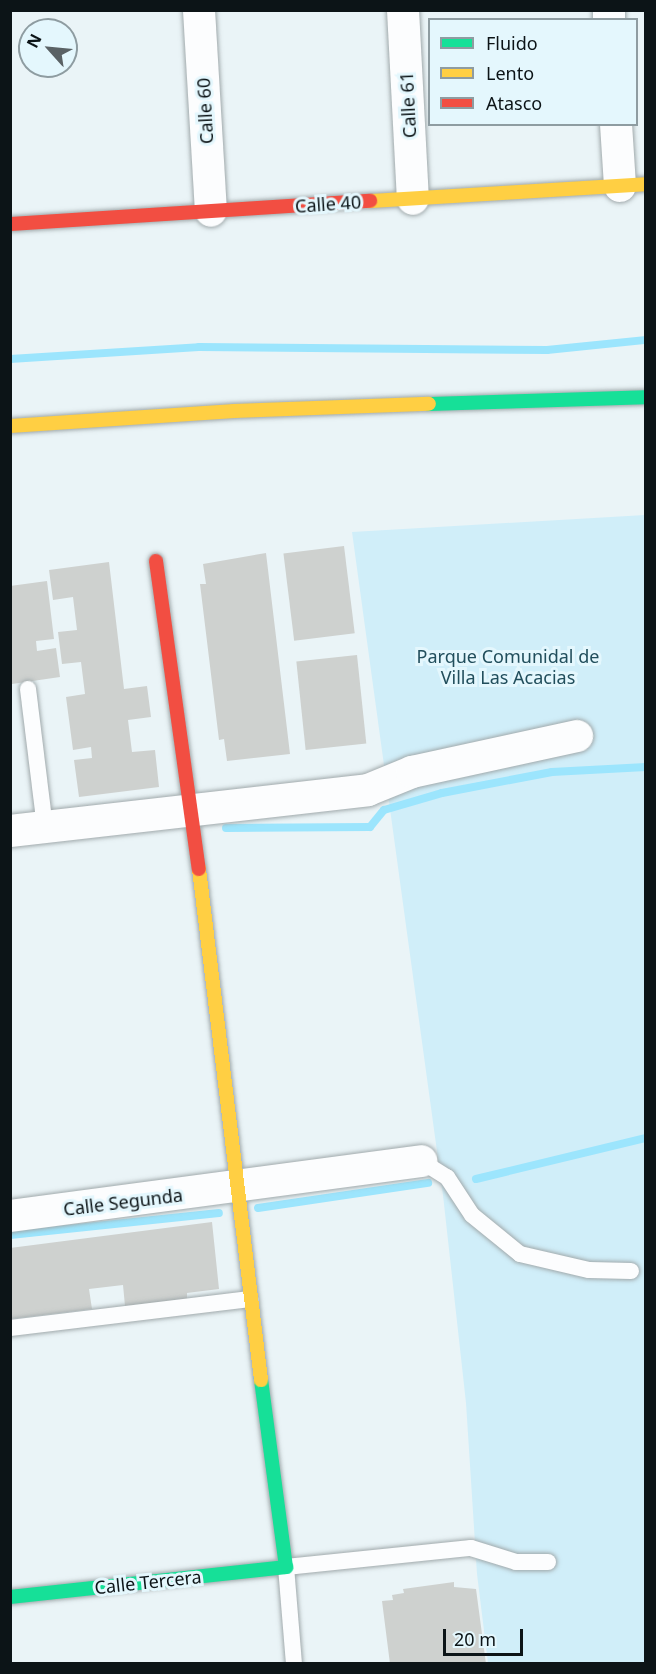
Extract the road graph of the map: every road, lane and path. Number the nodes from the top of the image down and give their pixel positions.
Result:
1 (199, 10) edge
2 (403, 10) edge
3 (617, 126) edge
4 (633, 185) edge
5 (413, 199) junction
6 (211, 211) junction
7 (10, 224) edge
8 (645, 398) edge
9 (10, 426) edge
10 (156, 561) dead end
11 (28, 690) dead end
12 (577, 736) dead end
13 (192, 809) junction
14 (45, 827) junction
15 (10, 831) edge
16 (421, 1161) joint
17 (236, 1188) junction
18 (10, 1216) edge
19 (631, 1271) dead end
20 (250, 1299) junction
21 (10, 1328) edge
22 (548, 1562) dead end
23 (286, 1567) junction
24 (10, 1597) edge
25 (294, 1664) edge

1 - 6 street, Calle 60
2 - 5 street, Calle 61
3 - 4 street
4 - 5 street, Calle 40
5 - 6 street, Calle 40
6 - 7 street, Calle 40
8 - 9 street
10 - 13 street
11 - 14 lane
12 - 13 street
13 - 14 street
13 - 17 street
14 - 15 street
16 - 17 street, Calle Segunda
16 - 19 lane
17 - 18 street, Calle Segunda
17 - 20 street
20 - 21 lane
20 - 23 street
22 - 23 lane
23 - 24 street, Calle Tercera
23 - 25 lane

